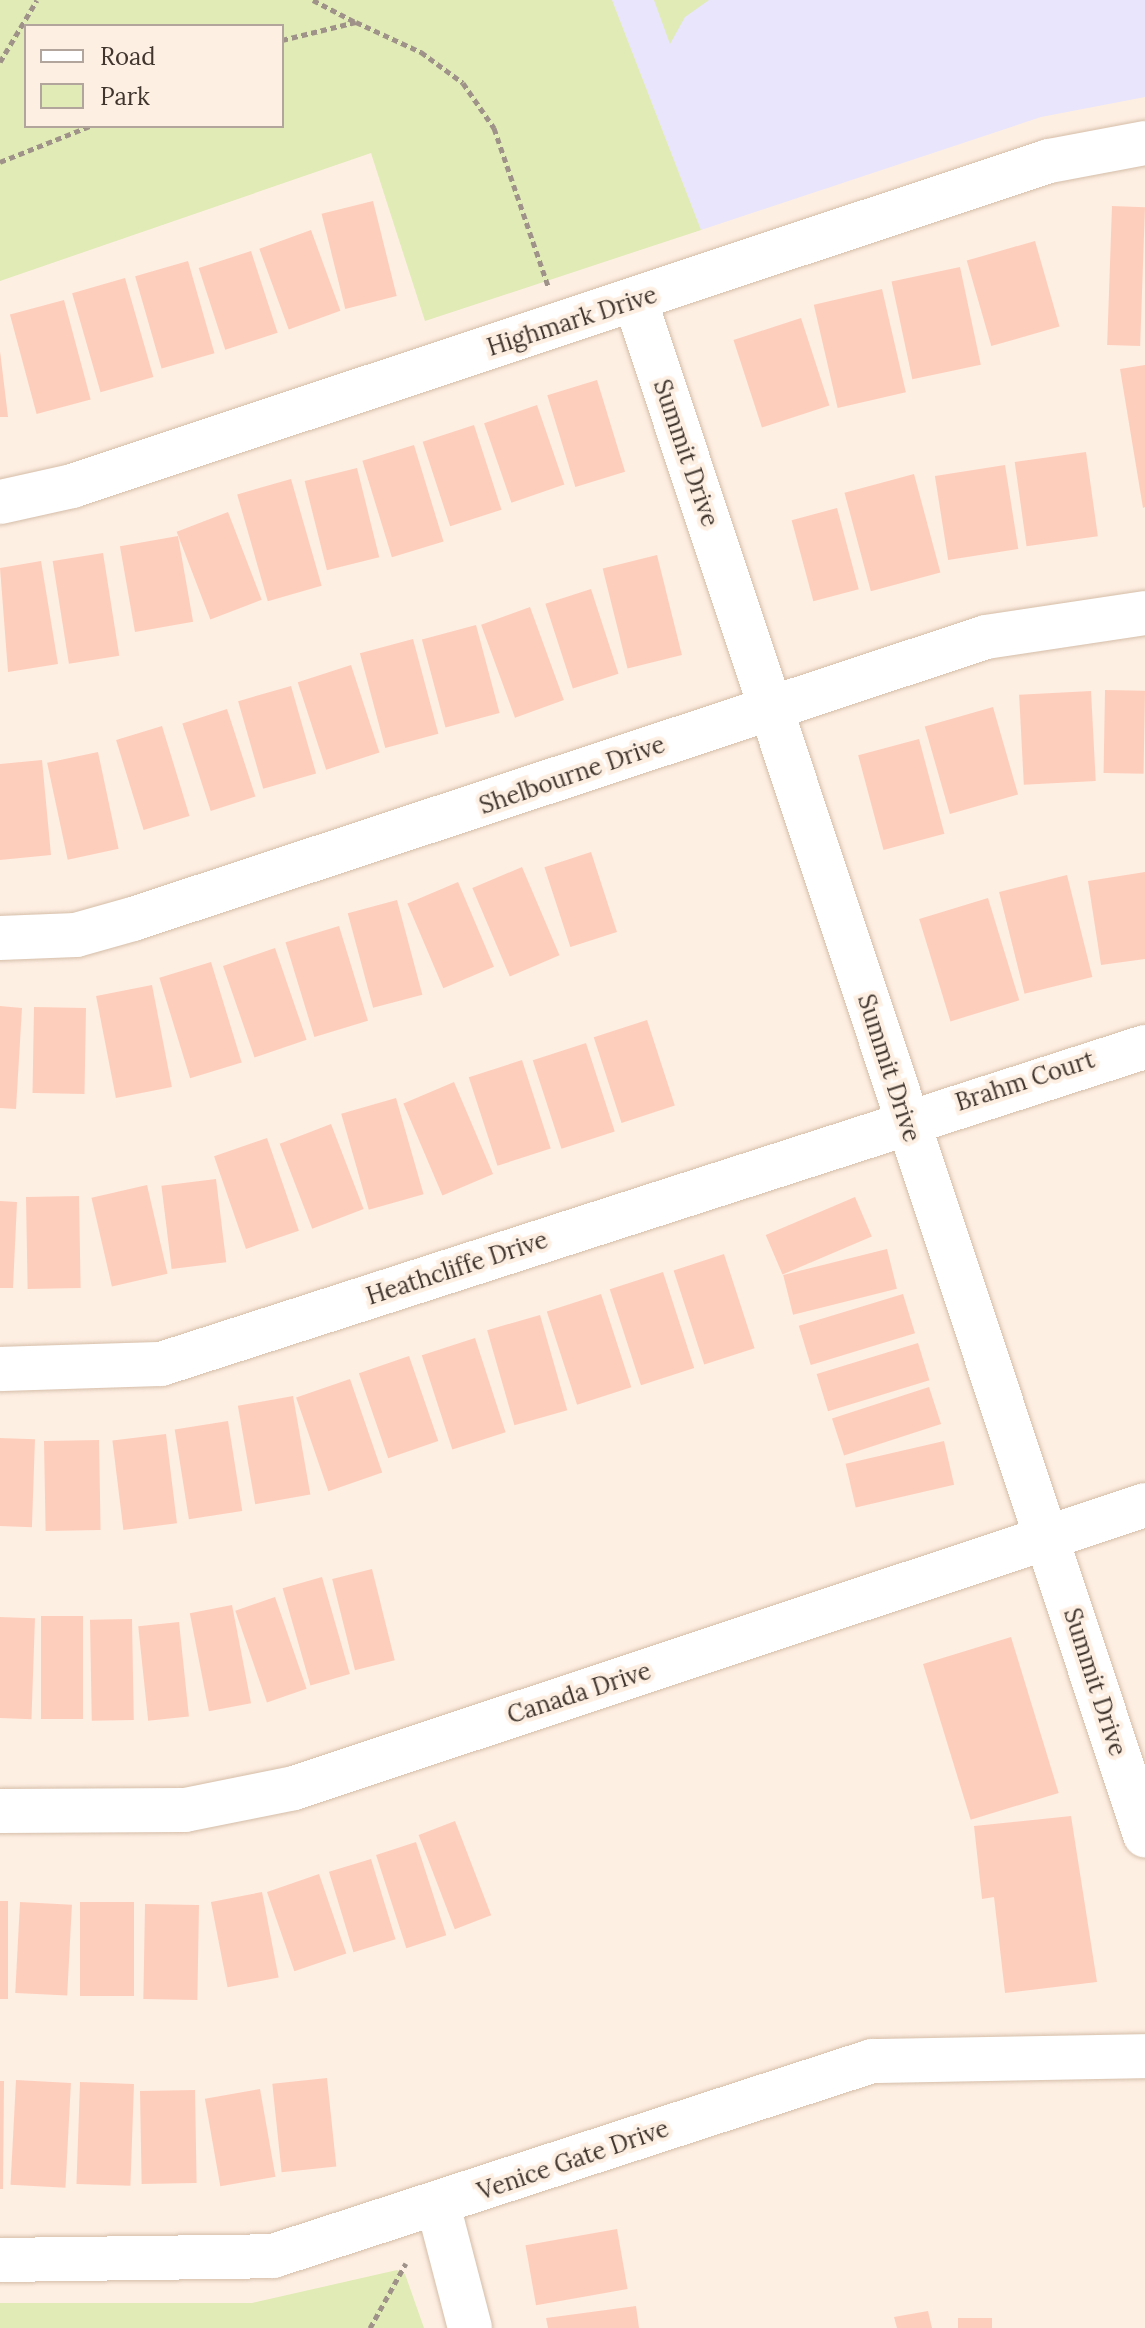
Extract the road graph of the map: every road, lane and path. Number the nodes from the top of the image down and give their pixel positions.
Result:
1 (37, 0) edge
2 (313, 0) edge
3 (356, 22) junction
4 (284, 40) edge
5 (0, 62) edge
6 (85, 128) edge
7 (1145, 143) edge
8 (0, 162) edge
9 (548, 286) dead end
10 (635, 300) junction
11 (0, 502) edge
12 (1145, 613) edge
13 (772, 707) junction
14 (0, 938) edge
15 (1145, 1047) edge
16 (906, 1120) junction
17 (0, 1369) edge
18 (1145, 1505) edge
19 (1046, 1537) junction
20 (0, 1811) edge
21 (1145, 1835) edge
22 (1145, 2056) edge
23 (438, 2205) junction
24 (0, 2260) edge
25 (406, 2263) dead end
26 (370, 2328) edge
27 (470, 2328) edge

1 - 5 path
2 - 3 path
3 - 4 path
3 - 9 path
6 - 8 path
7 - 10 street, Highmark Drive
10 - 11 street, Highmark Drive
10 - 13 street, Summit Drive
12 - 13 street, Shelbourne Drive
13 - 14 street, Shelbourne Drive
13 - 16 street, Summit Drive
15 - 16 street, Brahm Court
16 - 17 street, Heathcliffe Drive
16 - 19 street, Summit Drive
18 - 19 street, Canada Drive
19 - 20 street, Canada Drive
19 - 21 street, Summit Drive
22 - 23 street, Venice Gate Drive
23 - 24 street, Venice Gate Drive
23 - 27 street
25 - 26 path

